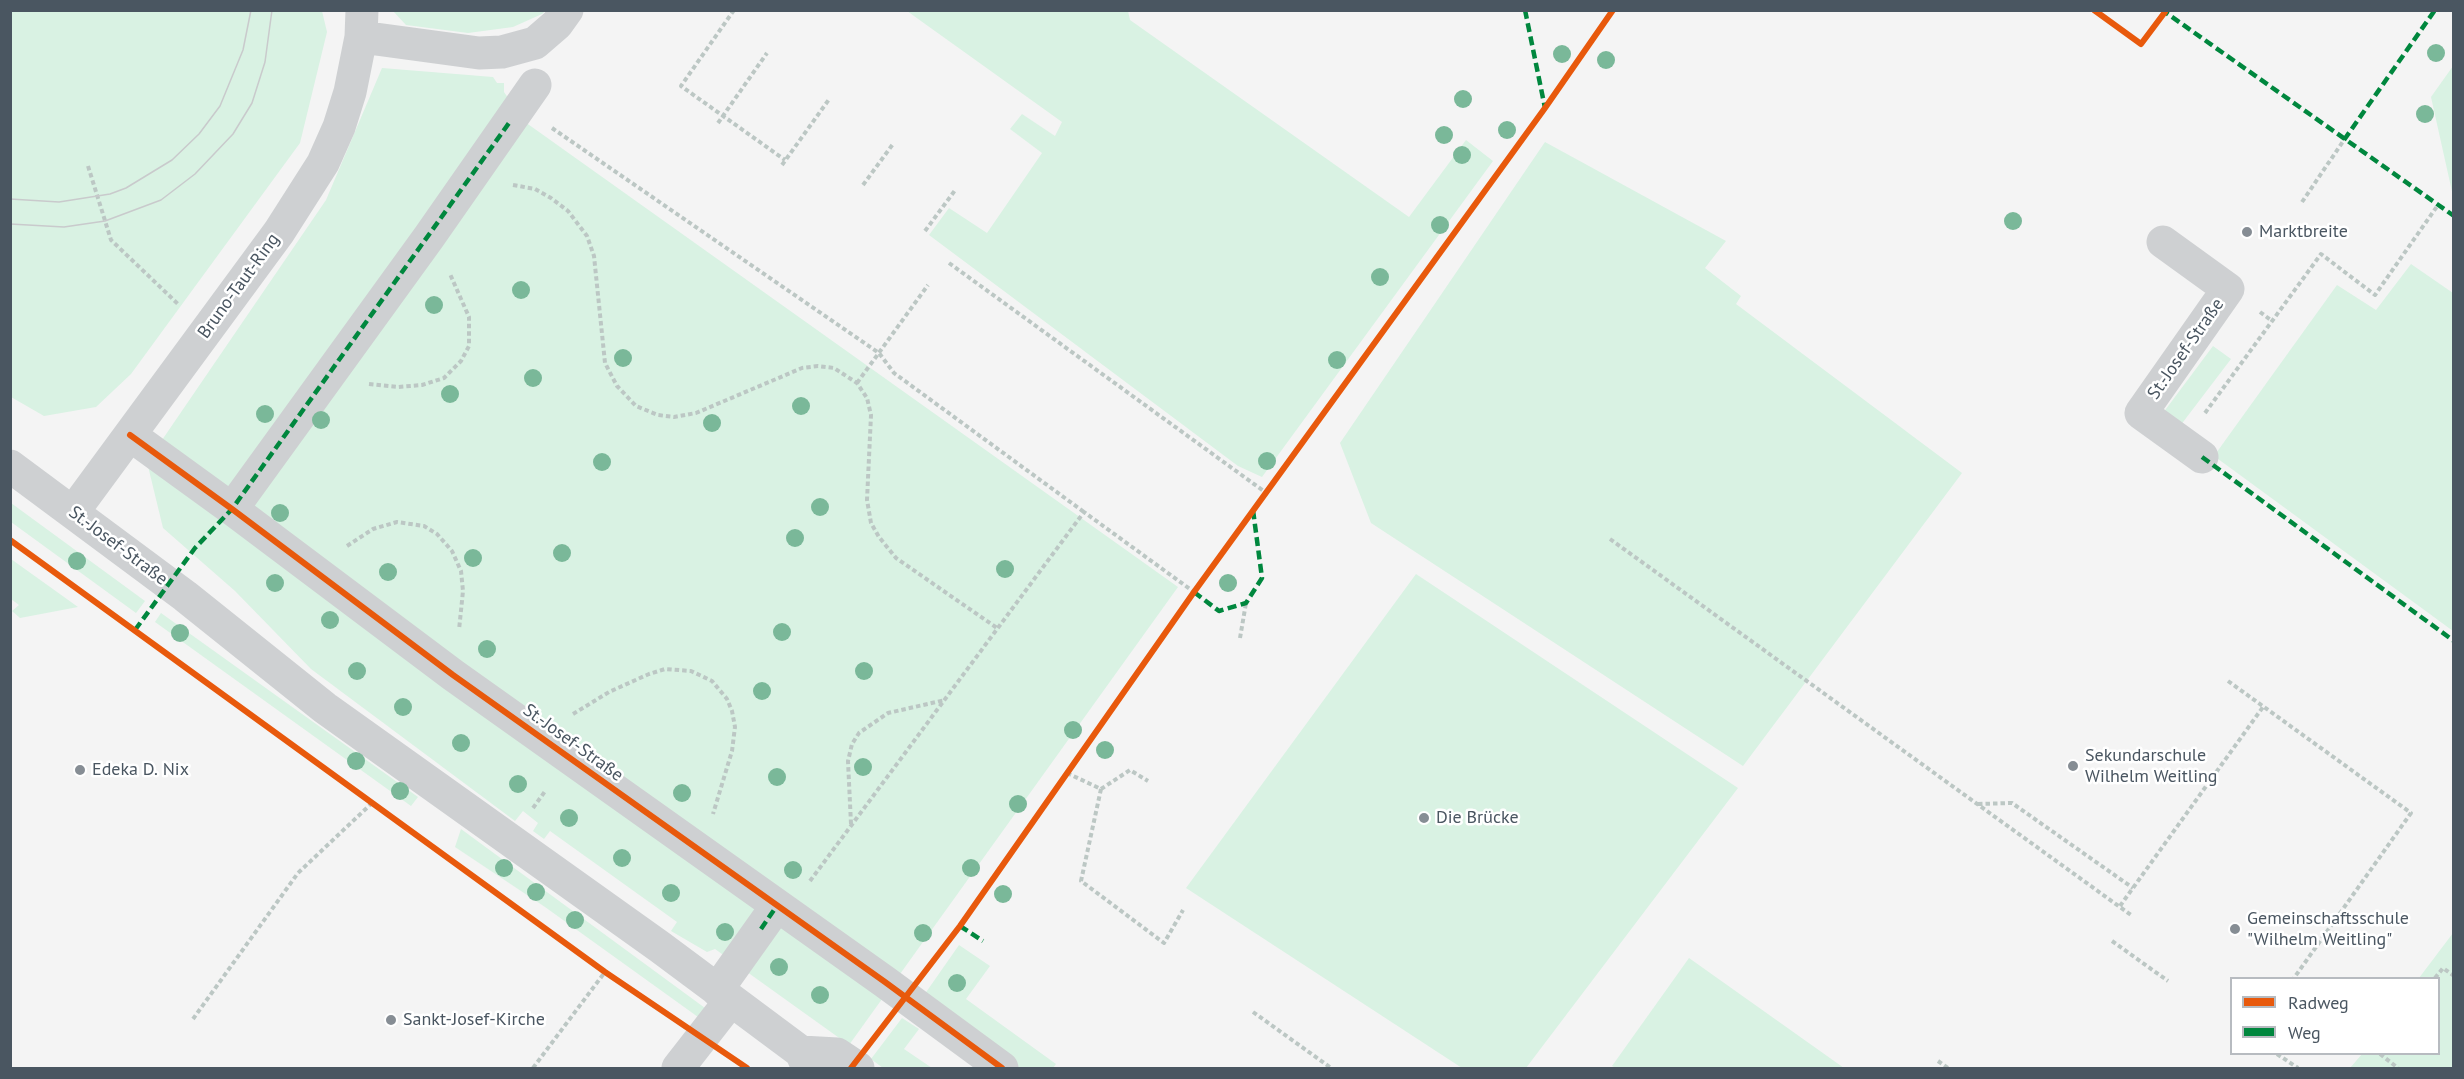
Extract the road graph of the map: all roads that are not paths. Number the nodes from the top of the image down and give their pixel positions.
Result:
1 (567, 10) edge
2 (362, 24) edge
3 (528, 96) road end
4 (2163, 242) dead end
5 (130, 435) junction
6 (2192, 450) road end
7 (10, 466) edge
8 (232, 509) junction
9 (73, 512) junction
10 (776, 907) junction
11 (724, 995) junction
12 (804, 1060) edge
13 (678, 1068) edge
14 (858, 1068) edge
15 (1002, 1068) edge

1 - 2 street, Bruno-Taut-Ring
2 - 5 street, Bruno-Taut-Ring
3 - 8 street
4 - 6 street, St.-Josef-Straße
5 - 8 street, St.-Josef-Straße
5 - 9 street, Bruno-Taut-Ring
7 - 9 street, St.-Josef-Straße
8 - 10 street, St.-Josef-Straße
9 - 11 street, St.-Josef-Straße
10 - 11 street
10 - 15 street, St.-Josef-Straße
11 - 12 street, St.-Josef-Straße
11 - 13 street
12 - 14 street, St.-Josef-Straße

